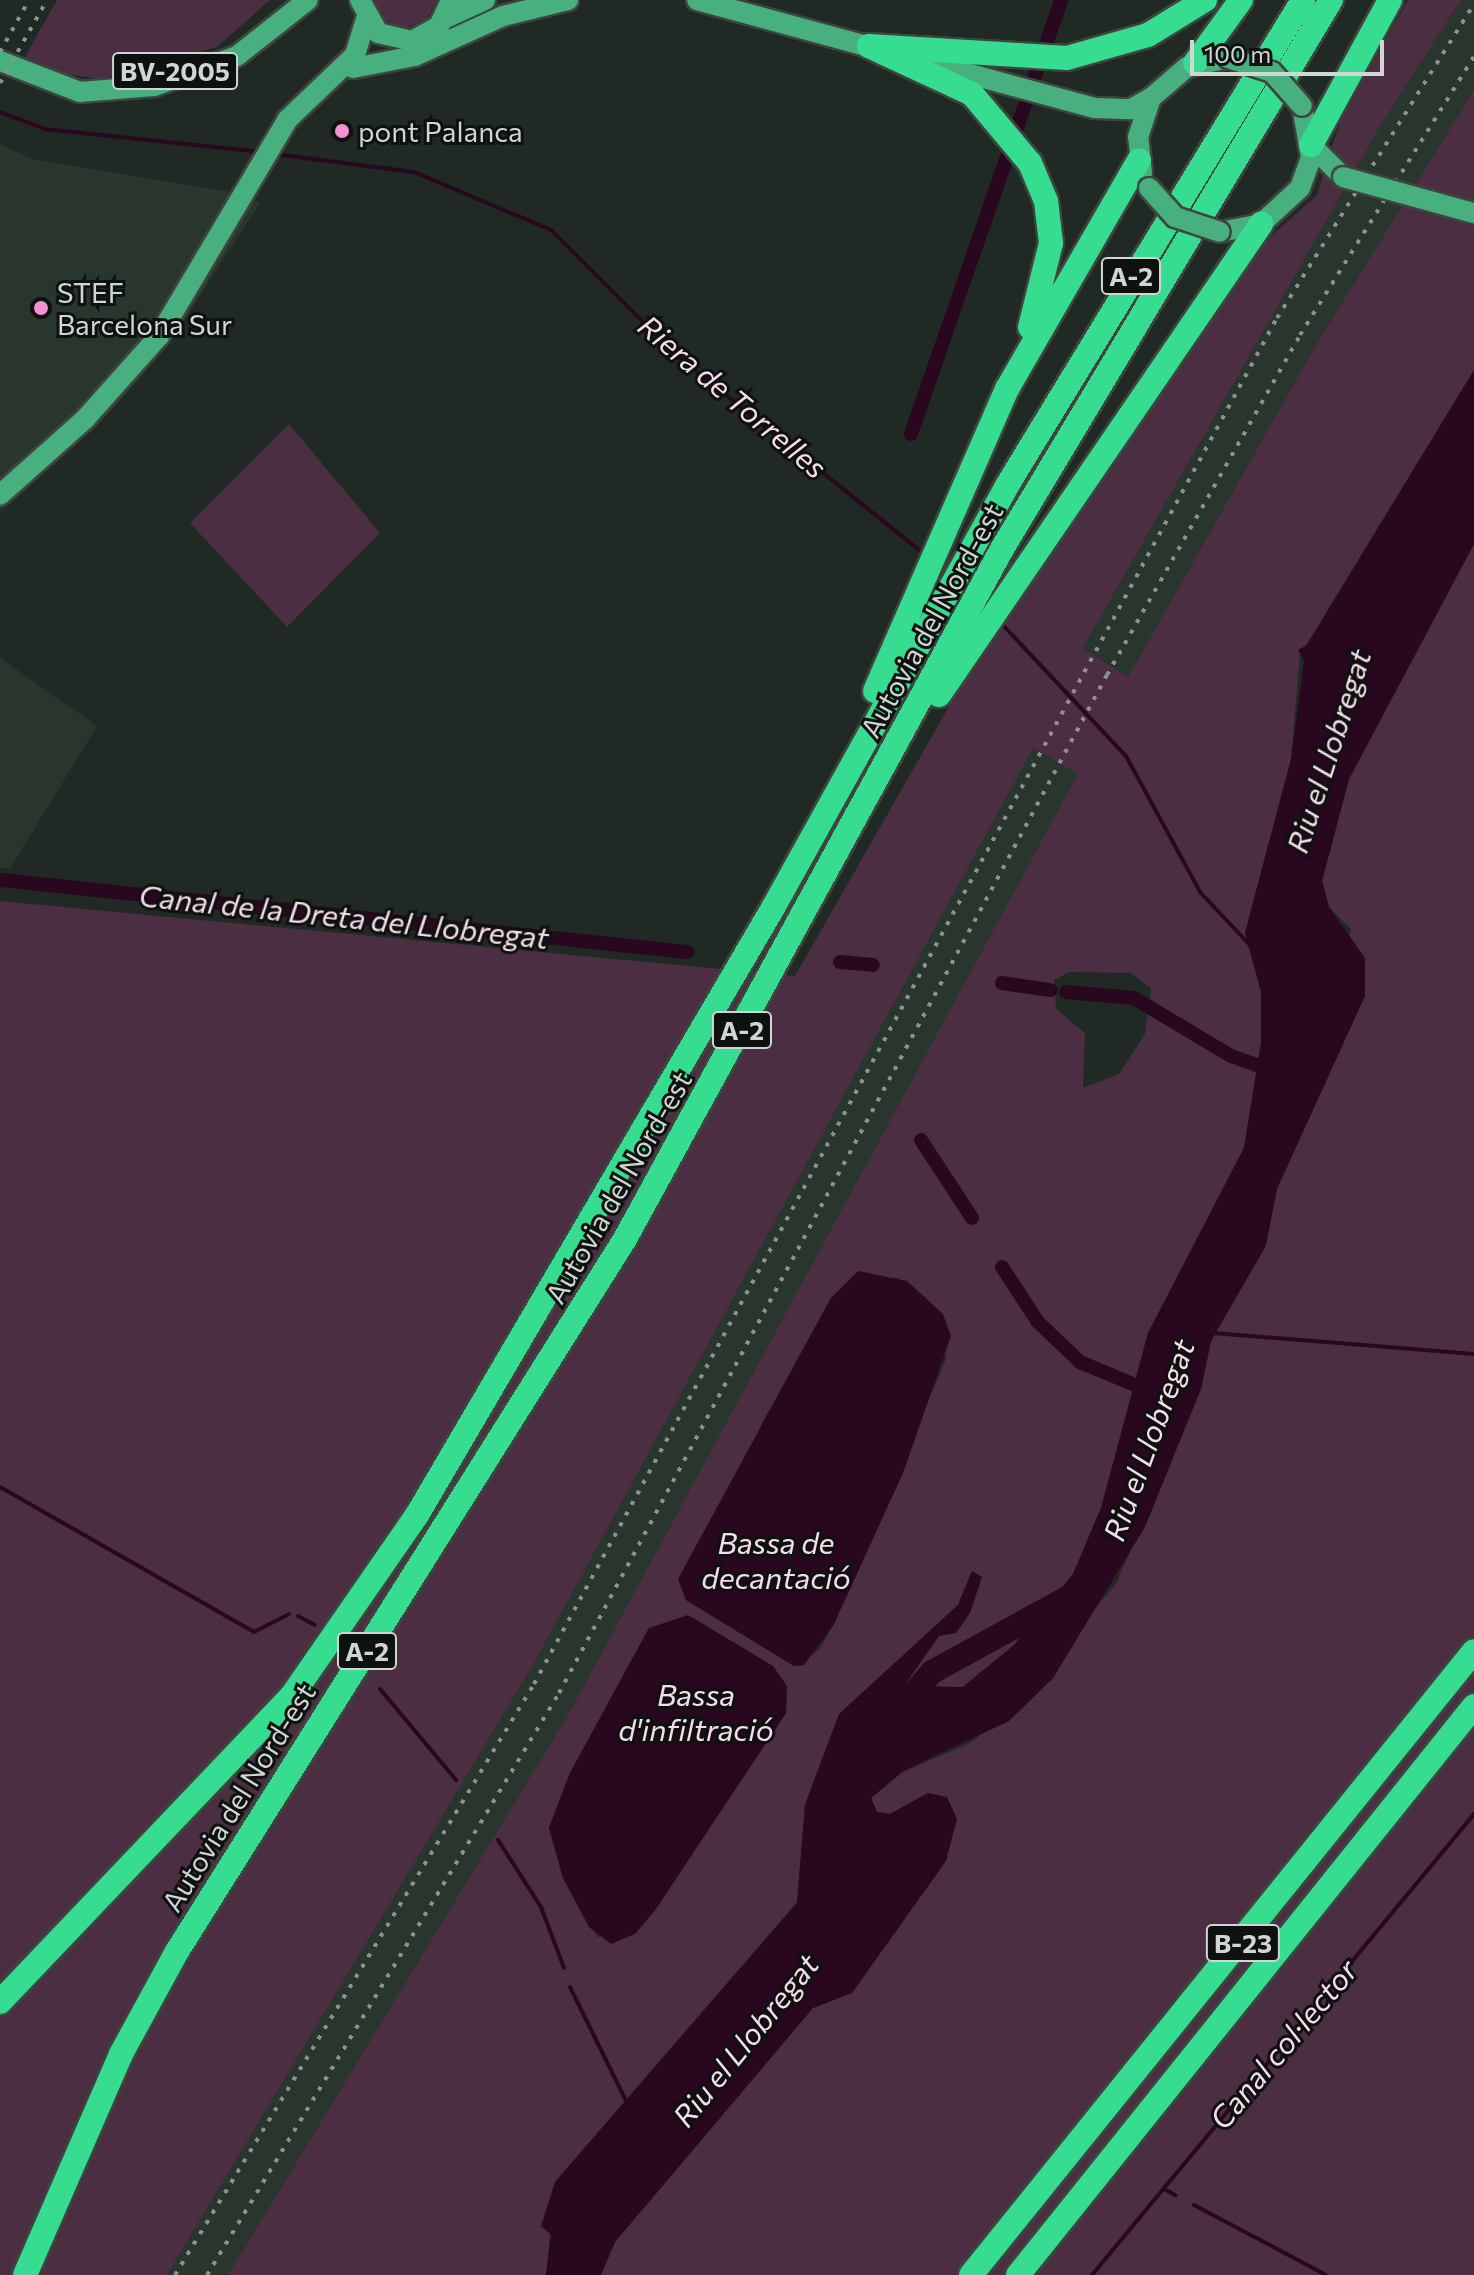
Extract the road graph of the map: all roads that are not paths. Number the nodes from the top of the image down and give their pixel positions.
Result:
1 (287, 0) edge
2 (308, 0) edge
3 (485, 0) edge
4 (568, 0) edge
5 (697, 0) edge
6 (1205, 0) edge
7 (1241, 0) edge
8 (1303, 0) edge
9 (1331, 0) edge
10 (1390, 0) edge
11 (358, 6) edge
12 (448, 9) edge
13 (401, 41) junction
14 (869, 46) junction
15 (0, 61) edge
16 (1195, 63) junction
17 (353, 68) junction
18 (999, 69) junction
19 (41, 81) junction
20 (1151, 98) junction
21 (1095, 108) junction
22 (293, 112) junction
23 (1311, 145) junction
24 (1138, 153) junction
25 (1343, 177) junction
26 (1300, 188) junction
27 (1474, 213) edge
28 (1261, 224) junction
29 (1007, 389) junction
30 (0, 495) edge
31 (927, 606) junction
32 (964, 638) junction
33 (1474, 1651) edge
34 (1474, 1706) edge
35 (0, 2002) edge
36 (25, 2275) edge
37 (971, 2275) edge
38 (1018, 2275) edge

1 - 19 main road, BV-2005
2 - 19 main road, BV-2005
3 - 12 main road
4 - 17 main road
5 - 14 main road
6 - 18 highway
7 - 16 highway
8 - 31 highway, Autovia del Nord-est / A-2
9 - 32 highway, Autovia del Nord-est / A-2
10 - 23 highway
11 - 13 main road
11 - 22 main road
12 - 13 main road
13 - 17 main road
14 - 18 highway
14 - 29 highway
15 - 19 main road, BV-2005
16 - 20 main road
16 - 23 main road, bridge
17 - 22 main road
18 - 21 main road
20 - 21 main road
20 - 24 main road
21 - 24 main road
22 - 30 main road
23 - 25 main road
23 - 26 main road
24 - 28 main road, bridge
24 - 29 highway
25 - 26 main road
25 - 27 main road, bridge
26 - 28 main road
28 - 32 highway
29 - 31 highway
31 - 35 highway, Autovia del Nord-est / A-2
32 - 36 highway, Autovia del Nord-est / A-2
33 - 37 highway, B-23
34 - 38 highway, B-23

